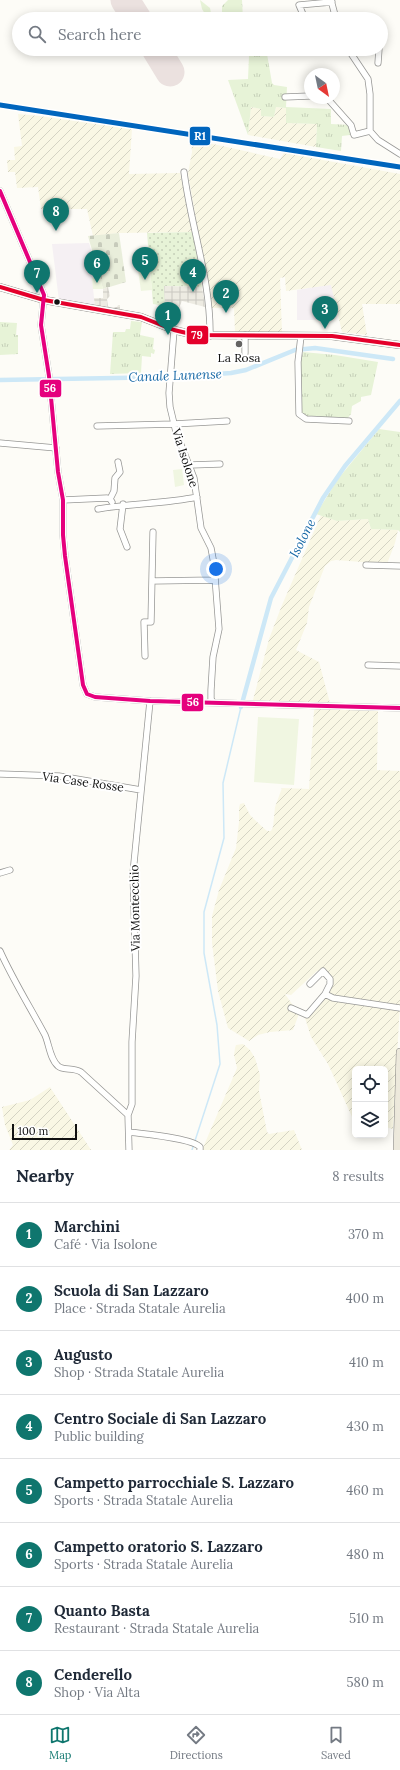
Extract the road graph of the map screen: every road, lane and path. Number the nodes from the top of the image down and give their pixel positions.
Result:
1 (331, 1) edge
2 (302, 12) edge
3 (334, 12) edge
4 (353, 56) edge
5 (378, 56) edge
6 (378, 63) dead end
7 (304, 96) edge
8 (285, 97) dead end
9 (332, 104) edge
10 (370, 131) junction
11 (400, 154) edge
12 (184, 172) dead end
13 (0, 191) edge
14 (0, 287) edge
15 (44, 300) junction
16 (174, 330) junction
17 (245, 335) junction
18 (210, 336) junction
19 (301, 336) junction
20 (400, 345) edge
21 (245, 353) dead end
22 (227, 420) dead end
23 (348, 421) dead end
24 (174, 424) junction
25 (97, 426) dead end
26 (0, 443) edge
27 (56, 448) junction
28 (118, 462) dead end
29 (220, 464) dead end
30 (190, 465) junction
31 (197, 497) junction
32 (110, 499) junction
33 (63, 500) junction
34 (123, 504) junction
35 (114, 506) junction
36 (98, 508) dead end
37 (153, 532) dead end
38 (126, 547) dead end
39 (366, 565) dead end
40 (400, 566) edge
41 (215, 580) junction
42 (152, 581) junction
43 (145, 656) dead end
44 (368, 665) dead end
45 (400, 666) edge
46 (150, 701) junction
47 (213, 702) junction
48 (400, 708) edge
49 (0, 774) edge
50 (141, 790) junction
51 (10, 870) dead end
52 (0, 873) edge
53 (0, 951) edge
54 (310, 984) dead end
55 (325, 994) junction
56 (291, 1008) dead end
57 (400, 1008) edge
58 (400, 1052) edge
59 (128, 1115) junction
60 (129, 1132) junction
61 (129, 1150) edge
62 (200, 1150) edge
63 (397, 1150) edge

1 - 2 street
1 - 3 street
4 - 10 street
5 - 6 street
7 - 8 street
9 - 10 street
10 - 11 street
12 - 18 street
13 - 15 street
14 - 15 main road
15 - 16 main road
15 - 27 street
16 - 18 main road
16 - 24 street, Via Isolone
17 - 18 main road
17 - 19 main road
17 - 21 street
19 - 20 main road
19 - 23 street
22 - 24 street
24 - 25 street
24 - 30 street, Via Isolone
26 - 27 street
27 - 33 street
28 - 32 street
29 - 30 street
30 - 31 street, Via Isolone
31 - 34 street
31 - 41 street, Via Isolone
32 - 33 street
32 - 35 street
33 - 46 street
34 - 35 street
34 - 38 street
35 - 36 street
37 - 42 street
39 - 40 street
41 - 42 street
41 - 47 street, Via Isolone
42 - 43 street
44 - 45 street
46 - 47 street
46 - 50 street, Via Montecchio
47 - 48 street
49 - 50 street, Via Case Rosse
50 - 59 street, Via Montecchio
51 - 52 street
53 - 59 street
54 - 55 street
55 - 56 street
55 - 57 street
58 - 63 main road
59 - 60 street, Via Montecchio
60 - 61 street, Via Montecchio
60 - 62 street

